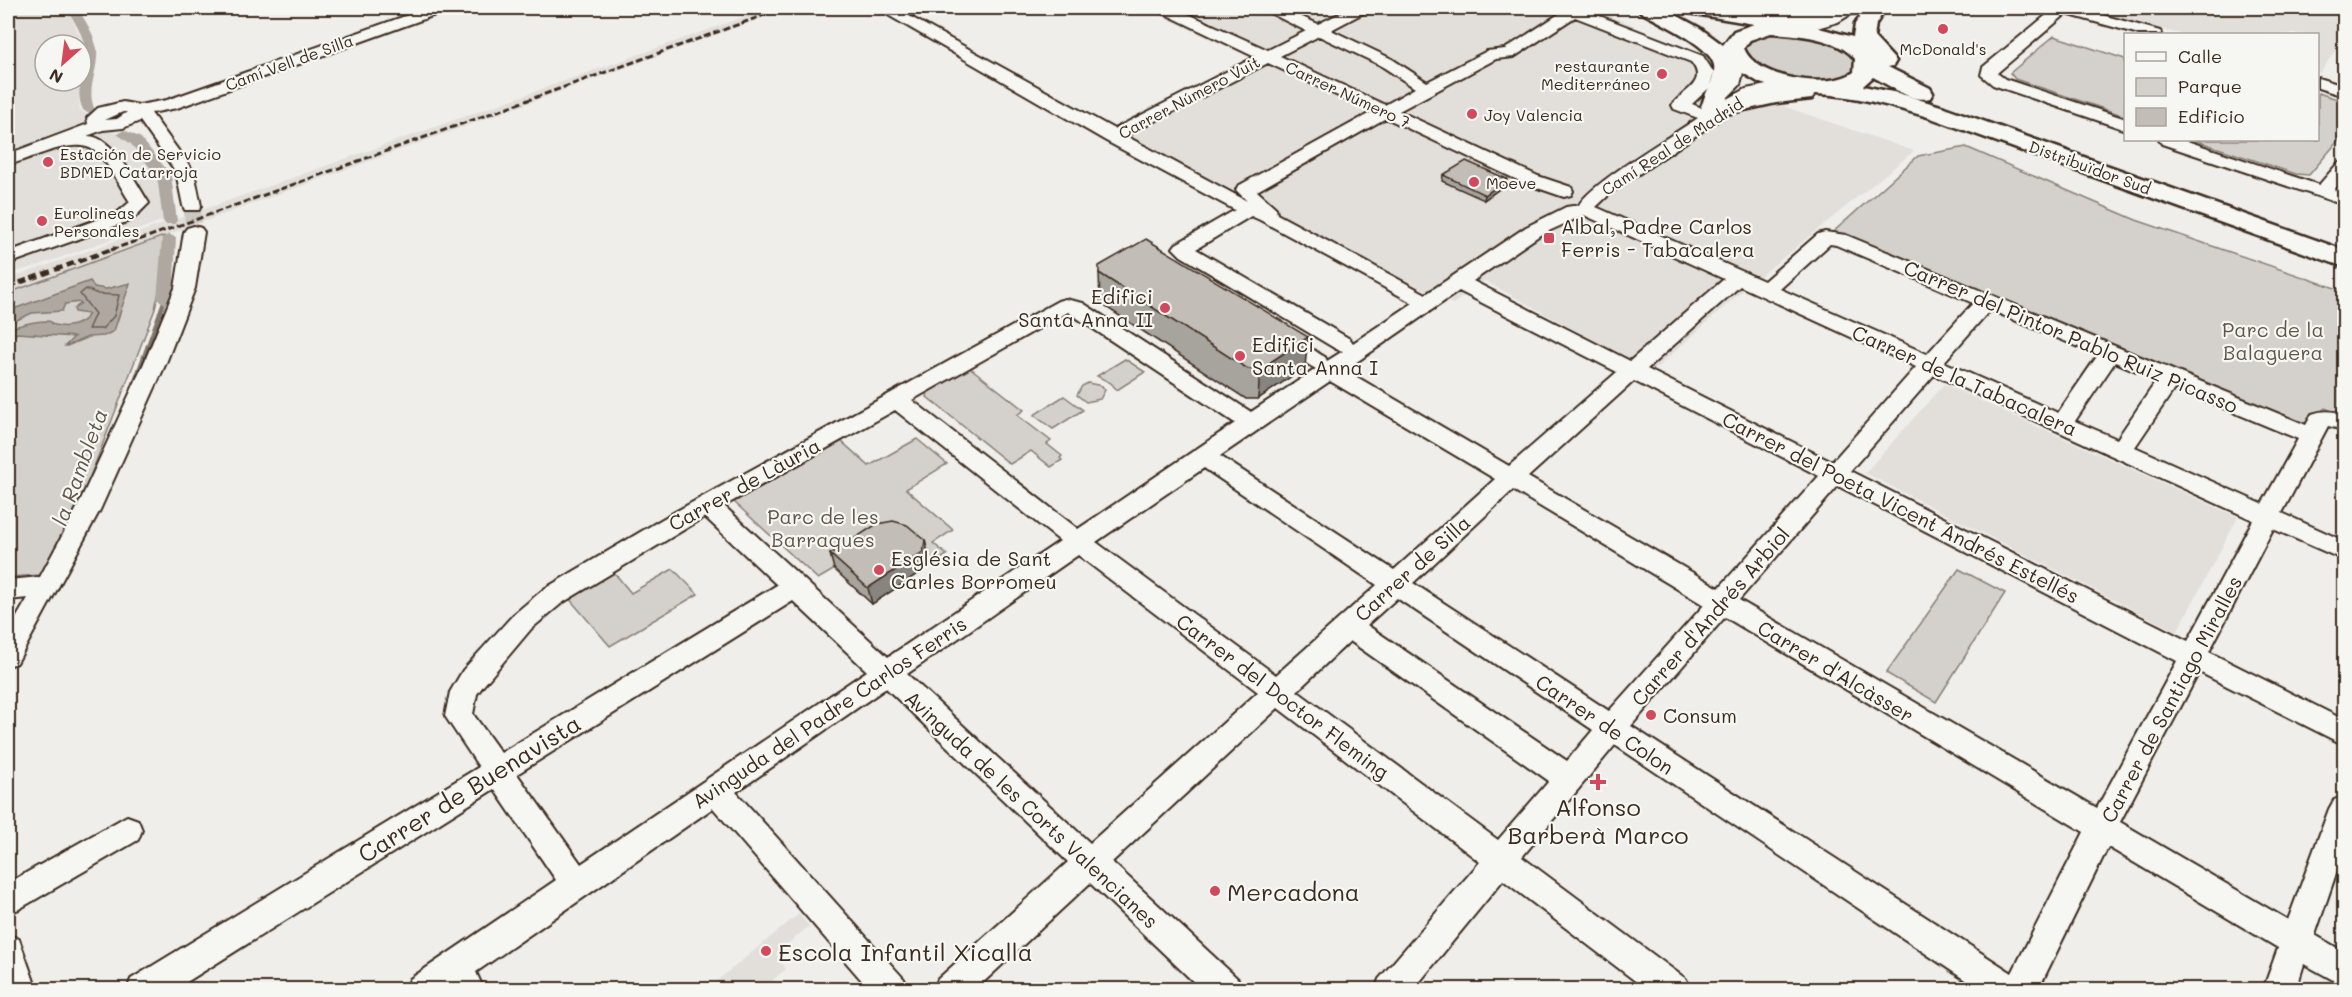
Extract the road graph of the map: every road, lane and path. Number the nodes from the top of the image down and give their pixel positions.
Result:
1 (441, 8) edge
2 (916, 8) edge
3 (1164, 8) edge
4 (1271, 8) edge
5 (1362, 8) edge
6 (1649, 8) edge
7 (1679, 8) edge
8 (1695, 8) edge
9 (1852, 8) edge
10 (1867, 8) edge
11 (1876, 8) edge
12 (2063, 8) edge
13 (1570, 9) edge
14 (1771, 27) junction
15 (1800, 28) junction
16 (1317, 29) junction
17 (2150, 33) edge
18 (1735, 53) junction
19 (1859, 55) junction
20 (1266, 56) junction
21 (2319, 83) edge
22 (1792, 85) junction
23 (1831, 87) junction
24 (1427, 89) junction
25 (2344, 91) edge
26 (1713, 107) junction
27 (136, 111) junction
28 (1387, 111) junction
29 (1963, 115) junction
30 (107, 123) junction
31 (2124, 124) edge
32 (153, 125) junction
33 (1112, 137) junction
34 (2171, 141) edge
35 (8, 142) edge
36 (36, 149) junction
37 (104, 149) junction
38 (8, 160) edge
39 (2344, 166) edge
40 (2323, 192) junction
41 (1560, 195) junction
42 (2344, 200) edge
43 (192, 206) tunnel mouth
44 (1584, 207) junction
45 (1258, 213) junction
46 (1533, 231) junction
47 (194, 232) tunnel mouth
48 (2344, 245) edge
49 (8, 258) edge
50 (2344, 260) edge
51 (1738, 277) junction
52 (1458, 282) junction
53 (1766, 290) junction
54 (1987, 300) junction
55 (1427, 303) junction
56 (1260, 327) edge
57 (1343, 344) dead end
58 (2111, 352) junction
59 (1930, 364) junction
60 (1322, 366) junction
61 (1632, 370) junction
62 (2170, 378) junction
63 (896, 399) junction
64 (2337, 420) edge
65 (1251, 423) junction
66 (2062, 423) junction
67 (2311, 436) junction
68 (2121, 450) junction
69 (1203, 456) junction
70 (1834, 472) junction
71 (1510, 479) junction
72 (708, 505) junction
73 (2270, 517) junction
74 (1077, 542) junction
75 (2344, 550) edge
76 (1395, 584) junction
77 (48, 586) junction
78 (795, 587) junction
79 (8, 590) edge
80 (1722, 603) junction
81 (1348, 626) junction
82 (8, 655) edge
83 (2195, 656) junction
84 (886, 673) junction
85 (1276, 692) junction
86 (1612, 728) junction
87 (2344, 732) edge
88 (497, 770) junction
89 (1570, 779) junction
90 (715, 790) junction
91 (2344, 809) edge
92 (2102, 827) junction
93 (127, 830) dead end
94 (1502, 859) junction
95 (1089, 863) junction
96 (577, 884) junction
97 (8, 899) edge
98 (2298, 942) junction
99 (8, 950) edge
100 (2344, 970) edge
101 (462, 978) edge
102 (21, 990) edge
103 (143, 990) edge
104 (422, 990) edge
105 (892, 990) edge
106 (951, 990) edge
107 (1226, 990) edge
108 (1391, 990) edge
109 (1674, 990) edge
110 (2010, 990) edge
111 (2021, 990) edge
112 (2279, 990) edge

1 - 27 street, Camí Vell de Silla
2 - 33 street
3 - 20 street, Carrer Número 7
4 - 16 street
5 - 16 street, Carrer Número Vuit
6 - 18 highway
6 - 26 highway
7 - 14 highway
8 - 9 highway
9 - 15 street
10 - 19 street
11 - 29 highway
12 - 17 street
12 - 31 street
13 - 24 street
13 - 26 street
14 - 15 highway, Distribuïdor Sud
14 - 18 highway
15 - 19 highway, Distribuïdor Sud
16 - 20 street, Carrer Número Vuit
16 - 24 street
18 - 22 highway
18 - 26 street, Camí Real de Madrid
19 - 23 highway
19 - 29 highway, Distribuïdor Sud
20 - 28 street, Carrer Número 7
20 - 33 street, Carrer Número Vuit
21 - 25 street
22 - 23 highway
22 - 26 street, Camí Real de Madrid
23 - 29 highway, Distribuïdor Sud
24 - 28 street
26 - 29 highway
26 - 41 street, Camí Real de Madrid
26 - 44 street, Camí Real de Madrid
27 - 30 street
27 - 32 street
28 - 41 street, Carrer Número 7
28 - 45 street
29 - 48 highway, Distribuïdor Sud
29 - 50 highway, Distribuïdor Sud
30 - 32 street
30 - 35 street
30 - 36 street
30 - 37 street
32 - 43 street
33 - 45 street
34 - 40 street
36 - 37 street
36 - 38 street
37 - 49 street
39 - 40 street
40 - 42 street
41 - 44 street, Carrer de la Tabacalera
41 - 46 street, Avinguda del Padre Carlos Ferris
44 - 46 street, Avinguda del Padre Carlos Ferris
44 - 51 street, Carrer de la Tabacalera
45 - 55 street
45 - 57 street
46 - 52 street, Avinguda del Padre Carlos Ferris
47 - 77 street
51 - 53 street, Carrer de la Tabacalera
51 - 61 street, Carrer de Silla
52 - 55 street, Avinguda del Padre Carlos Ferris
52 - 61 street, Carrer del Poeta Vicent Andrés Estellés
53 - 54 street, Carrer del Pintor Pablo Ruiz Picasso
53 - 59 street, Carrer de la Tabacalera
54 - 58 street, Carrer del Pintor Pablo Ruiz Picasso
54 - 59 street, Carrer d'Andrés Arbiol
55 - 60 street, Avinguda del Padre Carlos Ferris
56 - 60 street, Carrer d'Alcàsser
58 - 62 street, Carrer del Pintor Pablo Ruiz Picasso
58 - 66 street
59 - 66 street, Carrer de la Tabacalera
59 - 70 street, Carrer d'Andrés Arbiol
60 - 65 street, Avinguda del Padre Carlos Ferris
60 - 71 street, Carrer d'Alcàsser
61 - 70 street, Carrer del Poeta Vicent Andrés Estellés
61 - 71 street, Carrer de Silla
62 - 67 street, Carrer del Pintor Pablo Ruiz Picasso
62 - 68 street
63 - 65 street, Carrer de Làuria
63 - 72 street, Carrer de Làuria
63 - 74 street, Carrer del Doctor Fleming
64 - 67 street, Carrer de Santiago Miralles
65 - 69 street, Avinguda del Padre Carlos Ferris
66 - 68 street, Carrer de la Tabacalera
67 - 73 street, Carrer de Santiago Miralles
68 - 73 street, Carrer de la Tabacalera
69 - 74 street, Avinguda del Padre Carlos Ferris
69 - 76 street, Carrer de Colon
70 - 80 street, Carrer d'Andrés Arbiol
70 - 83 street, Carrer del Poeta Vicent Andrés Estellés
71 - 76 street, Carrer de Silla
71 - 80 street, Carrer d'Alcàsser
72 - 78 street, Avinguda de les Corts Valencianes
72 - 88 street, Carrer de Làuria
73 - 75 street, Carrer de la Tabacalera
73 - 83 street, Carrer de Santiago Miralles
74 - 84 street, Avinguda del Padre Carlos Ferris
74 - 85 street, Carrer del Doctor Fleming
76 - 81 street, Carrer de Silla
76 - 86 street, Carrer de Colon
77 - 79 street
77 - 82 street
78 - 84 street, Avinguda de les Corts Valencianes
78 - 88 street, Carrer de Buenavista
80 - 86 street, Carrer d'Andrés Arbiol
80 - 92 street, Carrer d'Alcàsser
81 - 85 street, Carrer de Silla
81 - 89 street
83 - 87 street, Carrer del Poeta Vicent Andrés Estellés
83 - 92 street, Carrer de Santiago Miralles
84 - 90 street, Avinguda del Padre Carlos Ferris
84 - 95 street, Avinguda de les Corts Valencianes
85 - 94 street, Carrer del Doctor Fleming
85 - 95 street, Carrer de Silla
86 - 89 street, Carrer d'Andrés Arbiol
86 - 110 street, Carrer de Colon
88 - 96 street
88 - 103 street, Carrer de Buenavista
89 - 94 street, Carrer d'Andrés Arbiol
90 - 96 street, Avinguda del Padre Carlos Ferris
90 - 105 street
91 - 98 street
92 - 98 street, Carrer d'Alcàsser
92 - 111 street, Carrer de Santiago Miralles
93 - 97 street
94 - 108 street, Carrer d'Andrés Arbiol
94 - 109 street, Carrer del Doctor Fleming
95 - 106 street, Carrer de Silla
95 - 107 street, Avinguda de les Corts Valencianes
96 - 101 street, Avinguda del Padre Carlos Ferris
98 - 100 street, Carrer d'Alcàsser
98 - 112 street
99 - 102 street
101 - 104 street, Avinguda del Padre Carlos Ferris

